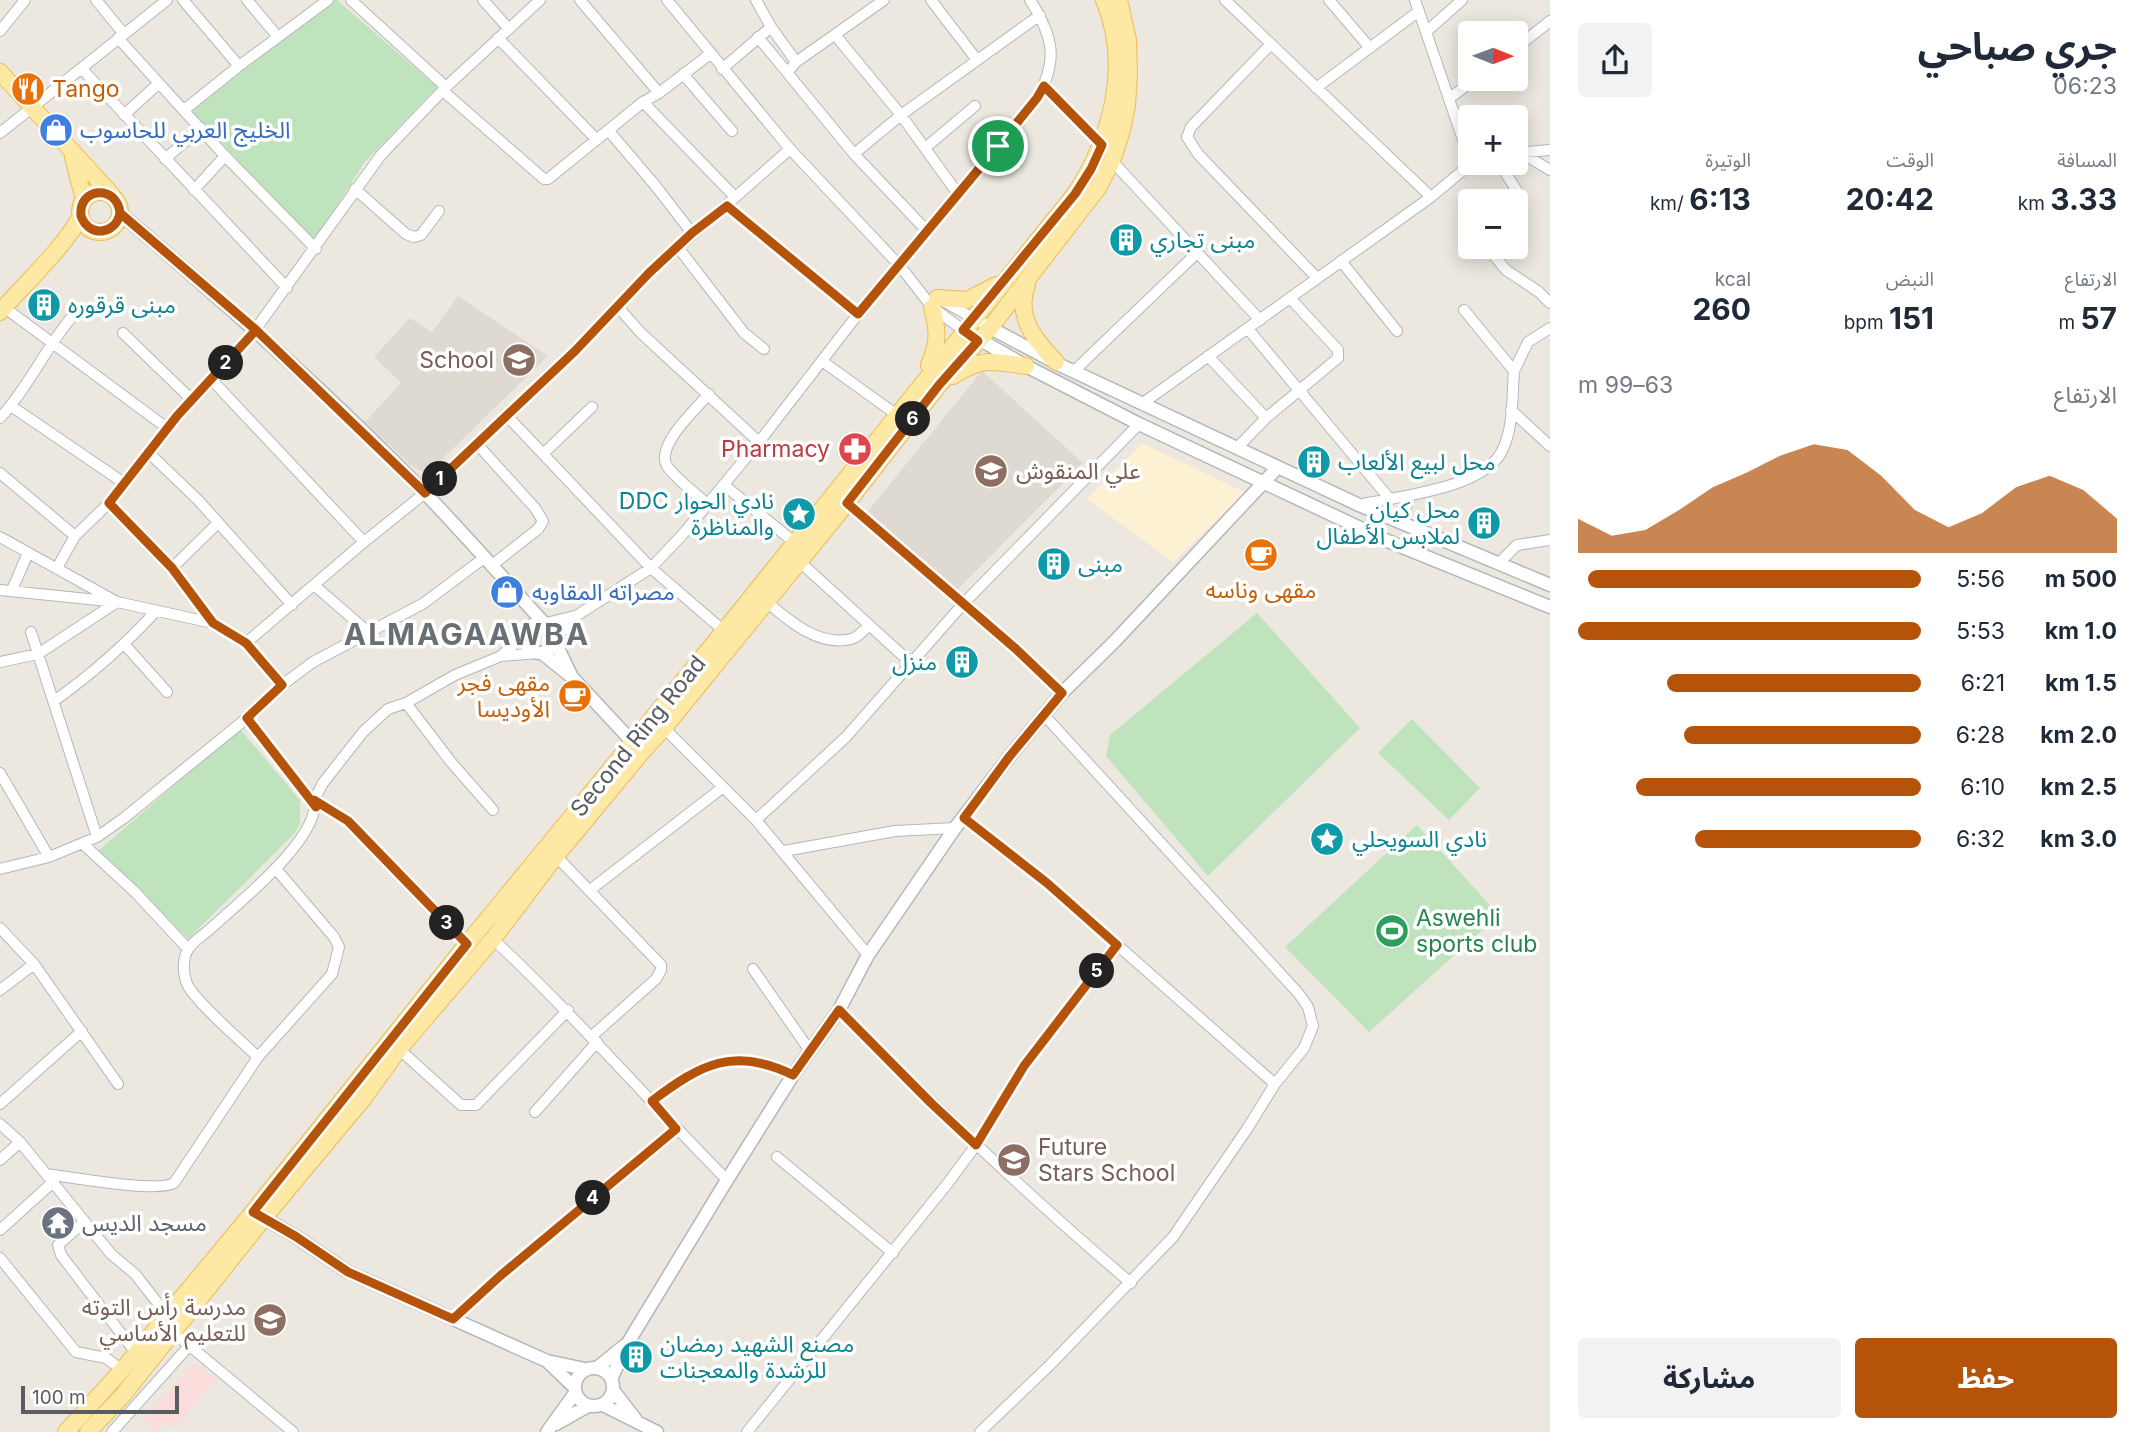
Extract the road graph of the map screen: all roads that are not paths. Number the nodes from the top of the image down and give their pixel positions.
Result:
1 (25, 0) edge
2 (96, 0) edge
3 (167, 0) edge
4 (183, 0) edge
5 (247, 0) edge
6 (328, 0) edge
7 (351, 0) edge
8 (483, 0) edge
9 (540, 0) edge
10 (580, 0) edge
11 (667, 0) edge
12 (757, 0) edge
13 (884, 0) edge
14 (932, 0) edge
15 (1030, 0) edge
16 (1104, 0) edge
17 (1119, 0) edge
18 (1224, 0) edge
19 (1329, 0) edge
20 (1415, 0) edge
21 (1462, 0) edge
22 (1419, 11) junction
23 (1040, 15) junction
24 (1550, 21) edge
25 (771, 27) junction
26 (509, 29) junction
27 (0, 31) edge
28 (1426, 32) junction
29 (121, 36) junction
30 (836, 36) junction
31 (278, 37) junction
32 (758, 37) junction
33 (499, 38) junction
34 (1528, 38) edge
35 (1271, 44) junction
36 (1370, 48) junction
37 (710, 54) junction
38 (976, 60) junction
39 (796, 62) junction
40 (239, 66) junction
41 (82, 69) junction
42 (722, 69) junction
43 (0, 72) edge
44 (788, 72) junction
45 (683, 74) junction
46 (159, 83) junction
47 (1044, 86) junction
48 (1316, 88) junction
49 (445, 89) junction
50 (1459, 91) edge
51 (659, 93) junction
52 (1450, 98) junction
53 (643, 102) junction
54 (975, 106) dead end
55 (33, 107) junction
56 (184, 110) junction
57 (124, 115) junction
58 (901, 115) junction
59 (1458, 123) edge
60 (201, 128) junction
61 (608, 130) junction
62 (732, 131) dead end
63 (0, 133) edge
64 (597, 140) junction
65 (1102, 145) junction
66 (925, 148) junction
67 (790, 149) junction
68 (1550, 150) edge
69 (1528, 152) edge
70 (854, 153) junction
71 (73, 154) junction
72 (225, 156) junction
73 (1528, 158) edge
74 (165, 159) junction
75 (1112, 162) junction
76 (1550, 170) edge
77 (1458, 174) edge
78 (355, 189) junction
79 (194, 190) junction
80 (958, 194) junction
81 (112, 195) junction
82 (735, 197) junction
83 (1431, 197) junction
84 (727, 206) junction
85 (82, 208) junction
86 (439, 211) dead end
87 (120, 213) junction
88 (106, 231) junction
89 (928, 231) junction
90 (692, 233) junction
91 (677, 246) junction
92 (316, 249) junction
93 (54, 250) junction
94 (1198, 252) junction
95 (1497, 259) edge
96 (1340, 261) junction
97 (900, 266) junction
98 (1032, 274) junction
99 (1317, 278) junction
100 (1004, 281) junction
101 (287, 288) junction
102 (1290, 298) junction
103 (935, 302) junction
104 (1550, 303) edge
105 (617, 306) junction
106 (1, 308) edge
107 (1464, 310) dead end
108 (858, 314) junction
109 (71, 318) dead end
110 (1260, 320) junction
111 (968, 324) junction
112 (990, 328) junction
113 (1550, 328) edge
114 (1248, 329) junction
115 (256, 330) junction
116 (1396, 331) dead end
117 (123, 333) dead end
118 (978, 341) junction
119 (51, 342) junction
120 (764, 349) dead end
121 (1208, 356) junction
122 (822, 361) junction
123 (1056, 362) junction
124 (1026, 366) junction
125 (1074, 371) junction
126 (1514, 371) junction
127 (211, 379) junction
128 (921, 384) junction
129 (939, 385) junction
130 (1298, 390) junction
131 (709, 394) junction
132 (192, 400) junction
133 (1143, 404) junction
134 (11, 407) junction
135 (593, 407) dead end
136 (1511, 410) junction
137 (897, 415) junction
138 (508, 417) junction
139 (0, 418) edge
140 (1266, 418) junction
141 (1139, 424) junction
142 (167, 428) junction
143 (759, 442) junction
144 (477, 444) junction
145 (1550, 446) edge
146 (1237, 448) junction
147 (148, 452) junction
148 (543, 454) junction
149 (1278, 467) junction
150 (0, 473) edge
151 (124, 483) junction
152 (1265, 483) junction
153 (724, 485) junction
154 (425, 493) junction
155 (1411, 495) junction
156 (1390, 498) junction
157 (109, 503) junction
158 (847, 503) junction
159 (706, 504) junction
160 (1359, 505) junction
161 (1400, 521) junction
162 (218, 523) junction
163 (75, 536) junction
164 (0, 537) edge
165 (1550, 540) edge
166 (364, 542) junction
167 (794, 542) junction
168 (27, 553) junction
169 (488, 562) junction
170 (800, 562) junction
171 (1498, 564) junction
172 (57, 568) junction
173 (172, 568) junction
174 (651, 568) junction
175 (314, 585) junction
176 (1550, 585) edge
177 (0, 590) edge
178 (12, 590) junction
179 (519, 598) junction
180 (117, 602) junction
181 (767, 602) junction
182 (963, 604) junction
183 (292, 605) junction
184 (1550, 607) edge
185 (156, 611) junction
186 (576, 616) junction
187 (213, 623) junction
188 (544, 623) junction
189 (869, 625) junction
190 (724, 631) junction
191 (31, 632) dead end
192 (368, 632) junction
193 (526, 632) junction
194 (556, 640) junction
195 (246, 643) junction
196 (125, 645) junction
197 (540, 653) junction
198 (38, 654) junction
199 (500, 656) junction
200 (0, 662) edge
201 (912, 664) junction
202 (573, 678) junction
203 (282, 685) junction
204 (167, 692) dead end
205 (1062, 693) junction
206 (54, 701) junction
207 (406, 703) junction
208 (1045, 716) junction
209 (247, 718) junction
210 (664, 729) junction
211 (637, 747) junction
212 (0, 773) edge
213 (722, 788) junction
214 (315, 803) junction
215 (493, 810) dead end
216 (756, 820) junction
217 (960, 823) junction
218 (97, 837) junction
219 (83, 844) junction
220 (784, 851) junction
221 (556, 856) junction
222 (49, 857) junction
223 (0, 869) edge
224 (276, 869) junction
225 (590, 890) junction
226 (0, 928) edge
227 (493, 939) junction
228 (467, 944) junction
229 (1117, 945) junction
230 (188, 949) junction
231 (868, 955) junction
232 (34, 964) junction
233 (753, 969) dead end
234 (0, 990) edge
235 (568, 1010) junction
236 (839, 1010) junction
237 (82, 1031) junction
238 (595, 1040) junction
239 (399, 1049) junction
240 (810, 1052) junction
241 (258, 1057) junction
242 (793, 1075) junction
243 (118, 1084) dead end
244 (1275, 1084) junction
245 (652, 1101) junction
246 (0, 1104) edge
247 (535, 1112) dead end
248 (0, 1124) edge
249 (676, 1129) junction
250 (20, 1142) junction
251 (976, 1145) junction
252 (777, 1157) dead end
253 (0, 1160) edge
254 (50, 1178) junction
255 (727, 1180) junction
256 (258, 1215) junction
257 (85, 1222) junction
258 (0, 1230) edge
259 (892, 1253) junction
260 (0, 1258) edge
261 (1131, 1283) junction
262 (167, 1315) junction
263 (453, 1319) junction
264 (172, 1331) junction
265 (629, 1341) junction
266 (189, 1346) junction
267 (136, 1353) junction
268 (547, 1362) junction
269 (591, 1369) junction
270 (122, 1370) junction
271 (612, 1384) junction
272 (575, 1390) junction
273 (603, 1405) junction
274 (588, 1406) junction
275 (639, 1423) junction
276 (550, 1429) edge
277 (66, 1432) edge
278 (89, 1432) edge
279 (111, 1432) edge
280 (293, 1432) edge
281 (657, 1432) edge
282 (747, 1432) edge
283 (980, 1432) edge

1 - 27 street
2 - 29 street
3 - 29 street
4 - 40 street
5 - 31 street
6 - 31 street
7 - 49 street
8 - 26 street
9 - 26 street
10 - 51 street
11 - 37 street
12 - 25 street
13 - 30 street
14 - 38 street
15 - 23 street
16 - 65 main road, Second Ring Road
17 - 75 main road, Second Ring Road
18 - 35 street
19 - 36 street
20 - 22 street
21 - 28 street
22 - 28 street
22 - 36 street
23 - 38 street
23 - 47 street
24 - 34 street
25 - 32 street
25 - 39 street
26 - 33 street
28 - 52 street
29 - 41 street
29 - 46 street
30 - 39 street
30 - 58 street
31 - 40 street
32 - 42 street
32 - 44 street
33 - 49 street
33 - 64 street
35 - 48 street
35 - 99 street
36 - 48 street
37 - 42 street
37 - 45 street
38 - 58 street
39 - 44 street
40 - 56 street
41 - 55 street
41 - 57 street
42 - 67 street
43 - 55 main road
44 - 70 street
45 - 51 street
45 - 62 street
46 - 56 street
46 - 57 street
47 - 65 street
47 - 80 street
48 - 83 street
49 - 64 street
49 - 78 street
50 - 52 street
51 - 53 street
52 - 59 street
53 - 61 street
53 - 82 street
54 - 66 street
55 - 63 street
55 - 71 main road
56 - 60 street
57 - 74 street
58 - 66 street
58 - 70 street
60 - 72 street
60 - 74 street
61 - 64 street
61 - 90 street
65 - 100 main road, Second Ring Road
66 - 80 street
67 - 82 street
67 - 97 street
68 - 69 street
70 - 89 street
71 - 81 main road
71 - 85 main road
72 - 79 street
72 - 92 street
73 - 76 street
74 - 79 street
75 - 94 street
75 - 98 main road, Second Ring Road
77 - 83 street
78 - 86 street
78 - 92 street
79 - 101 street
80 - 89 street
81 - 85 main road
81 - 87 main road
82 - 84 street
83 - 96 street
84 - 90 street
84 - 108 street
85 - 88 main road
85 - 93 main road
87 - 88 main road
87 - 115 street
88 - 93 main road
89 - 97 street
90 - 91 street
91 - 105 street
91 - 120 street
92 - 101 street
93 - 106 main road
94 - 110 street
94 - 125 street
95 - 104 street
96 - 99 street
96 - 116 street
97 - 103 street
97 - 108 street
98 - 112 main road, Second Ring Road
98 - 123 main road
99 - 102 street
100 - 103 main road
100 - 111 main road, Second Ring Road
101 - 115 street
102 - 110 street
102 - 130 street
103 - 111 street
103 - 111 street
103 - 128 main road
105 - 131 street
105 - 138 street
106 - 119 street
107 - 126 street
108 - 122 street
109 - 119 street
110 - 114 street
111 - 112 street
111 - 118 street
111 - 128 main road, Second Ring Road
112 - 118 main road, Second Ring Road
112 - 123 street
113 - 126 street
114 - 121 street
114 - 130 street
115 - 127 street
115 - 154 street
117 - 132 street
118 - 124 street
118 - 129 main road, Second Ring Road
119 - 134 street
119 - 142 street
121 - 133 street
121 - 140 street
122 - 137 street
122 - 143 street
123 - 125 street
124 - 129 main road
124 - 141 street
125 - 133 street
126 - 136 street
127 - 132 street
127 - 166 street
128 - 137 main road, Second Ring Road
129 - 158 main road, Second Ring Road
130 - 140 street
130 - 156 street
131 - 143 street
131 - 159 street
132 - 142 street
133 - 146 street
134 - 139 street
134 - 151 street
135 - 148 street
136 - 145 street
136 - 155 street
137 - 167 main road, Second Ring Road
138 - 144 street
138 - 148 street
140 - 146 street
141 - 152 street
141 - 182 street
142 - 147 street
143 - 153 street
144 - 154 street
144 - 169 street
146 - 149 street
147 - 151 street
147 - 162 street
148 - 174 street
149 - 152 street
149 - 160 street
150 - 163 street
151 - 157 street
152 - 184 street
152 - 205 street
153 - 159 street
153 - 167 street
154 - 166 street
154 - 169 street
155 - 156 street
155 - 161 street
156 - 160 street
157 - 163 street
157 - 173 street
158 - 170 main road, Second Ring Road
158 - 182 street
159 - 174 street
160 - 161 street
161 - 171 street
162 - 173 street
162 - 183 street
163 - 172 street
164 - 168 street
165 - 171 street
166 - 175 street
167 - 190 main road, Second Ring Road
168 - 172 street
168 - 178 street
169 - 179 street
169 - 192 street
170 - 181 main road, Second Ring Road
170 - 189 street
171 - 176 street
172 - 180 street
173 - 187 street
174 - 186 street
174 - 190 street
175 - 183 street
175 - 192 street
177 - 178 street
178 - 180 street
179 - 188 street
179 - 193 street
180 - 185 street
180 - 198 street
181 - 189 street
181 - 210 main road, Second Ring Road
182 - 201 street
182 - 205 street
183 - 195 street
185 - 187 street
185 - 196 street
186 - 188 street
186 - 194 street
187 - 195 street
188 - 193 street
188 - 194 street
189 - 201 street
190 - 211 main road, Second Ring Road
191 - 198 street
192 - 203 street
193 - 197 street
193 - 199 street
194 - 197 street
194 - 202 street
195 - 203 street
196 - 204 street
196 - 206 street
197 - 199 street
197 - 202 street
198 - 200 street
198 - 206 street
199 - 207 street
201 - 216 street
202 - 211 street
203 - 209 street
205 - 208 street
206 - 218 street
207 - 214 street
207 - 215 street
208 - 217 street
208 - 244 street
209 - 214 street
209 - 218 street
210 - 211 main road, Second Ring Road
210 - 213 street
211 - 221 main road, Second Ring Road
211 - 228 main road, Second Ring Road
212 - 222 street
213 - 216 street
213 - 225 street
214 - 224 street
214 - 228 street
216 - 220 street
217 - 220 street
217 - 229 street
217 - 231 street
218 - 219 street
219 - 222 street
219 - 230 street
220 - 231 street
221 - 225 street
221 - 227 main road, Second Ring Road
222 - 223 street
224 - 230 street
224 - 241 street
225 - 238 street
226 - 232 street
227 - 235 street
227 - 239 main road, Second Ring Road
228 - 256 main road, Second Ring Road
229 - 244 street
229 - 251 street
230 - 241 street
231 - 236 street
232 - 234 street
232 - 237 street
233 - 240 street
235 - 238 street
235 - 239 street
236 - 240 street
236 - 251 street
237 - 243 street
237 - 246 street
238 - 245 street
238 - 247 street
239 - 256 main road, Second Ring Road
240 - 242 street
241 - 254 street
242 - 245 street
242 - 255 street
244 - 261 street
245 - 249 street
248 - 250 street
249 - 255 street
249 - 263 street
250 - 253 street
250 - 254 street
251 - 259 street
251 - 261 street
252 - 259 street
254 - 257 street
254 - 258 street
255 - 265 street
256 - 262 main road, Second Ring Road
256 - 263 street
256 - 264 main road, Second Ring Road
257 - 262 street
257 - 267 street
259 - 282 street
260 - 270 street
261 - 283 street
262 - 264 street
262 - 267 main road, Second Ring Road
263 - 268 street
264 - 266 street
264 - 278 main road, Second Ring Road
265 - 269 street
265 - 271 street
266 - 279 street
266 - 280 street
267 - 270 main road, Second Ring Road
268 - 269 street
268 - 272 street
269 - 271 street
269 - 272 street
270 - 277 main road, Second Ring Road
271 - 273 street
271 - 275 street
272 - 274 street
272 - 276 street
273 - 274 street
273 - 275 street
274 - 276 street
275 - 281 street

